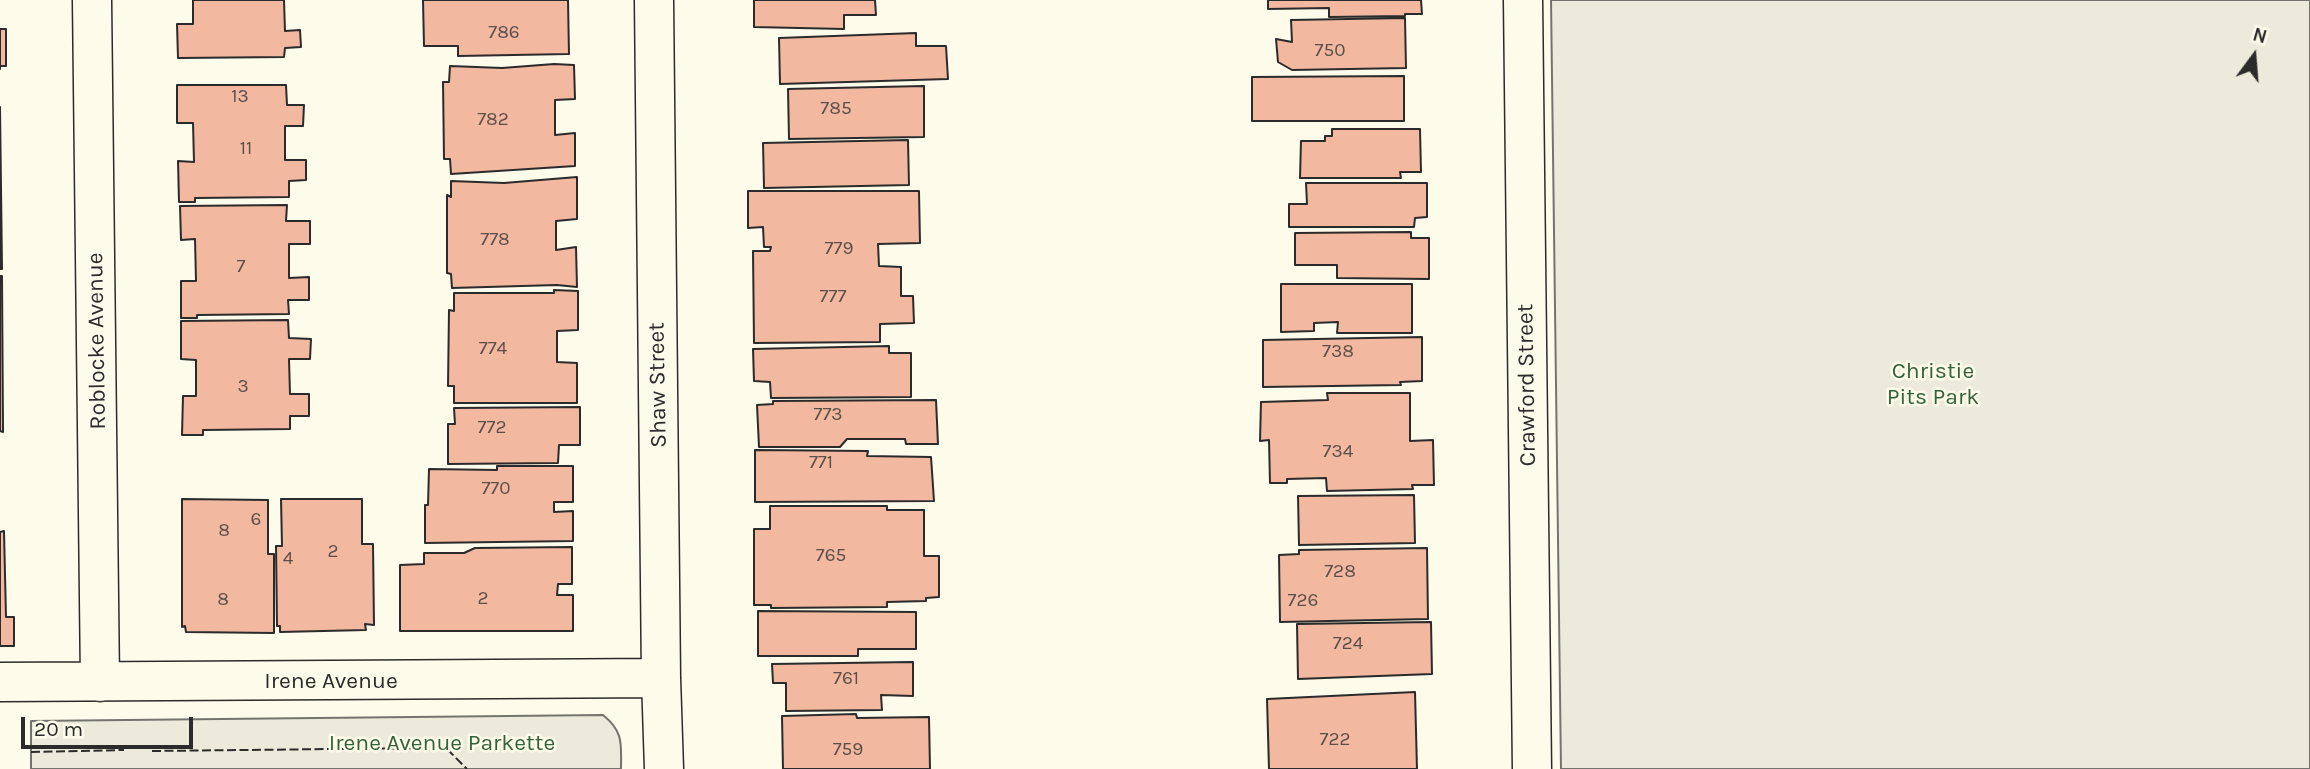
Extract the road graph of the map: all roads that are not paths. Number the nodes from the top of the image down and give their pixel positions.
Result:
1 (92, 0) edge
2 (654, 0) edge
3 (1523, 0) edge
4 (662, 678) junction
5 (0, 682) edge
6 (100, 682) junction
7 (664, 769) edge
8 (1532, 769) edge

1 - 6 street, Roblocke Avenue
2 - 4 street, Shaw Street
3 - 8 street, Crawford Street
4 - 6 street, Irene Avenue
4 - 7 street, Shaw Street
5 - 6 street, Irene Avenue

